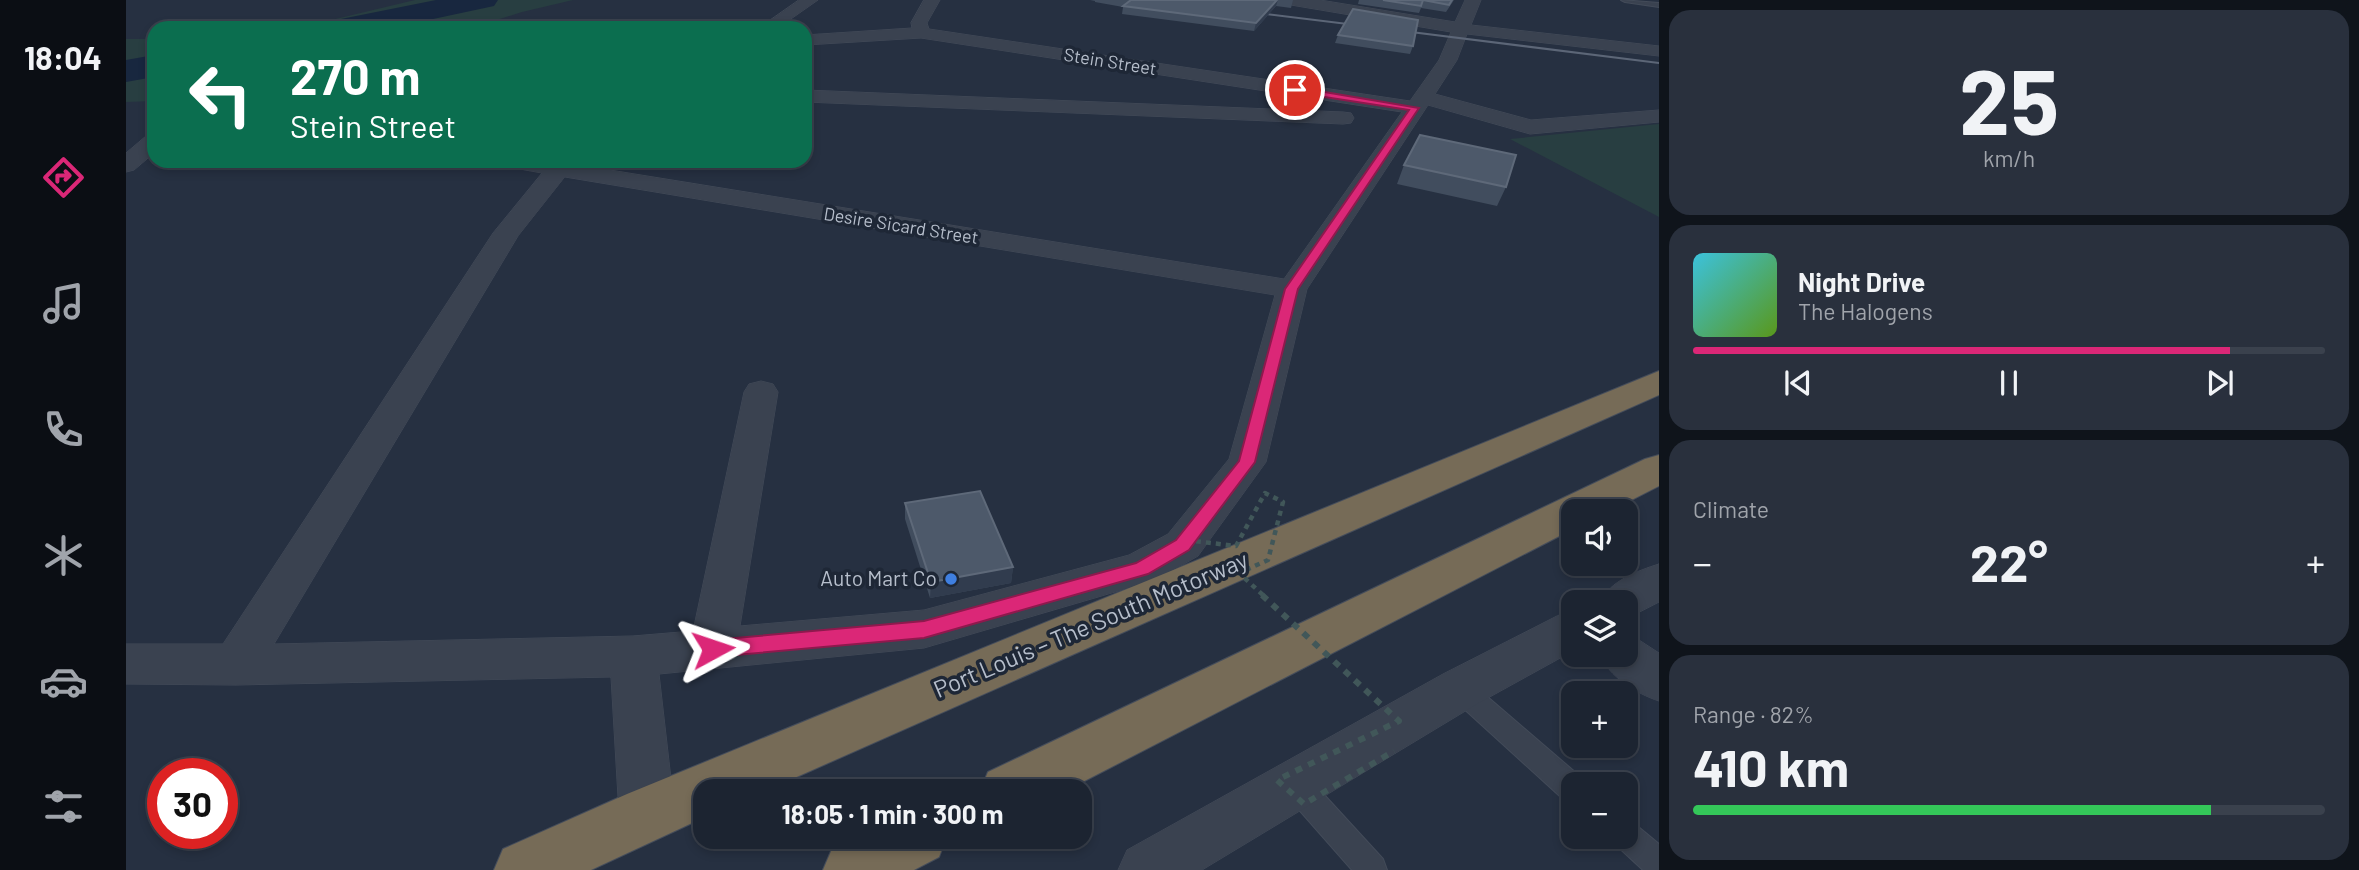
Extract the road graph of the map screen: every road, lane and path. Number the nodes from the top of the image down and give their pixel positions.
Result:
1 (810, 0) edge
2 (932, 0) edge
3 (1291, 0) edge
4 (1625, 0) edge
5 (1659, 5) edge
6 (1467, 14) edge
7 (778, 21) edge
8 (921, 33) junction
9 (812, 40) edge
10 (1659, 51) edge
11 (812, 96) edge
12 (1414, 109) junction
13 (1659, 116) edge
14 (147, 147) edge
15 (126, 165) edge
16 (561, 168) edge
17 (582, 168) edge
18 (1292, 289) junction
19 (1659, 382) edge
20 (761, 392) dead end
21 (1659, 469) edge
22 (1598, 499) edge
23 (1561, 517) edge
24 (1186, 540) junction
25 (1659, 581) edge
26 (1638, 593) edge
27 (1561, 635) edge
28 (713, 649) junction
29 (633, 656) junction
30 (126, 664) edge
31 (236, 665) junction
32 (1638, 665) edge
33 (1659, 680) edge
34 (1460, 689) junction
35 (1394, 751) dead end
36 (1561, 778) edge
37 (1031, 779) edge
38 (1295, 784) junction
39 (647, 814) junction
40 (1638, 846) edge
41 (893, 849) edge
42 (1659, 864) edge
43 (524, 870) edge
44 (853, 870) edge
45 (1147, 870) edge
46 (1372, 870) edge

1 - 7 street
2 - 8 street
3 - 6 street
4 - 5 lane
6 - 10 street
6 - 12 street
8 - 9 street, Stein Street
8 - 12 street, Stein Street
11 - 12 street
12 - 13 street
12 - 18 street
14 - 15 street
16 - 31 street
17 - 18 street, Desire Sicard Street
18 - 24 street
19 - 39 highway, Port Louis – The South Motorway
20 - 28 street
21 - 22 highway
23 - 37 highway
24 - 28 street
24 - 35 path, bridge
25 - 26 street
27 - 34 street
28 - 29 street
29 - 31 street
29 - 39 street
30 - 31 street
32 - 33 street
34 - 36 lane
34 - 38 street
38 - 45 street
38 - 46 lane
39 - 43 highway, Port Louis – The South Motorway
40 - 42 lane
41 - 44 highway

